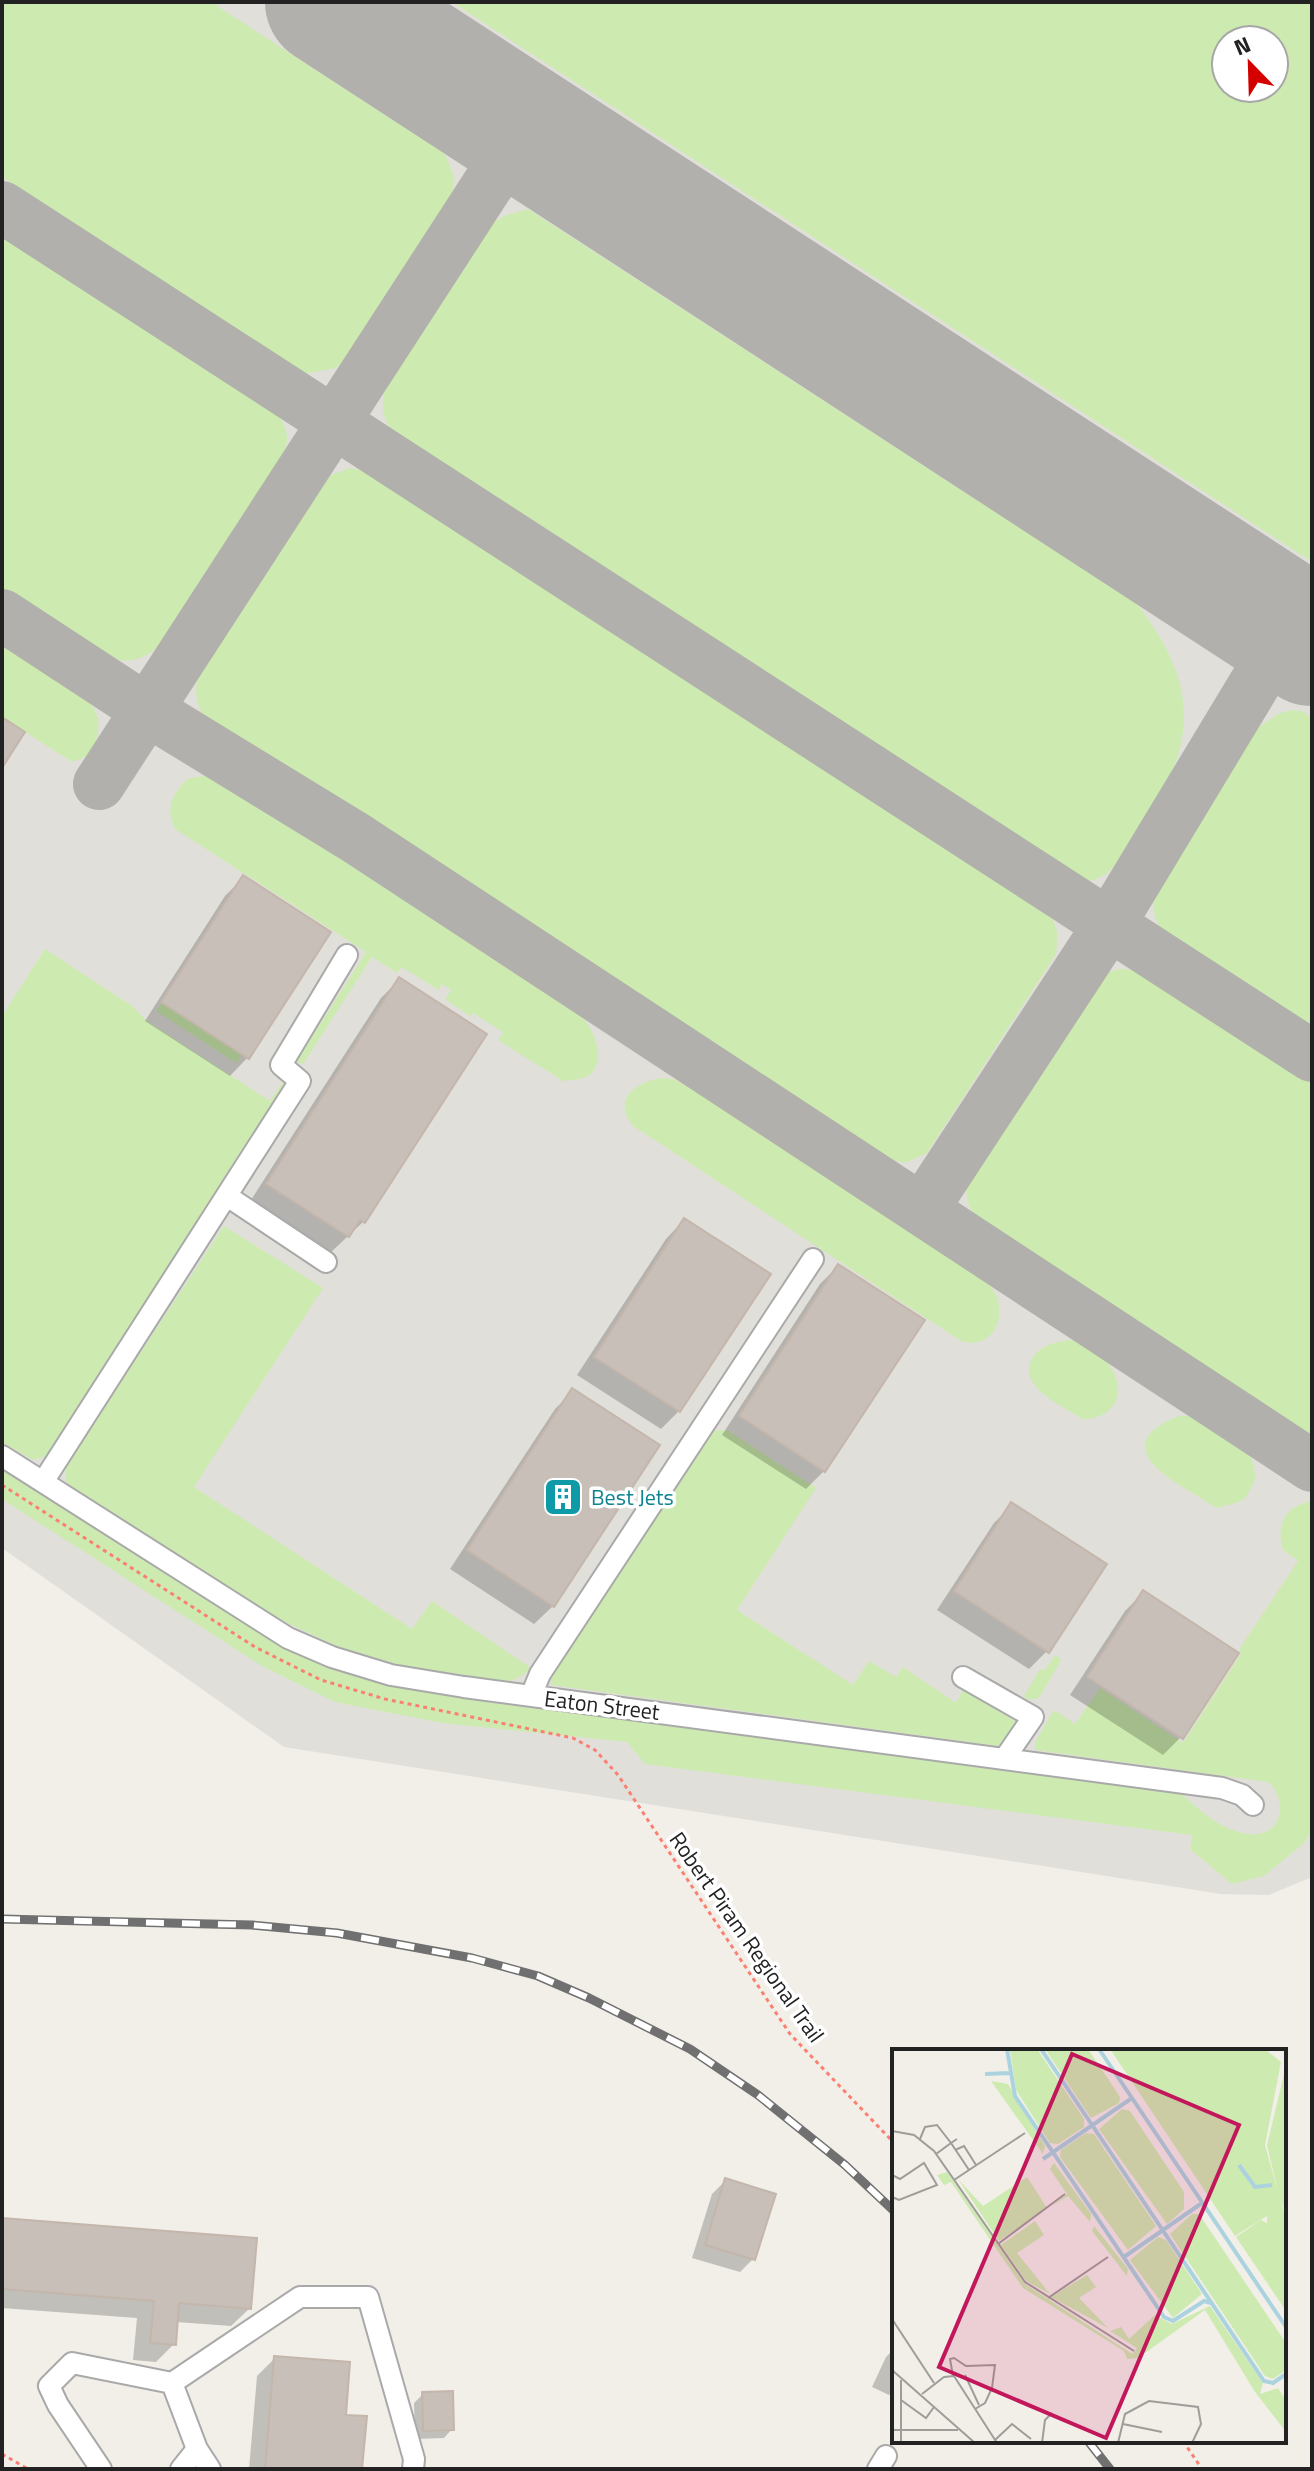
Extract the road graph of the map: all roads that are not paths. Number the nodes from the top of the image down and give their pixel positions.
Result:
1 (347, 955) dead end
2 (227, 1196) junction
3 (813, 1259) dead end
4 (326, 1262) dead end
5 (2, 1456) edge
6 (43, 1482) junction
7 (963, 1677) dead end
8 (531, 1696) junction
9 (1005, 1758) junction
10 (1253, 1805) dead end
11 (172, 2383) junction
12 (197, 2449) junction
13 (101, 2469) edge
14 (181, 2469) edge
15 (210, 2469) edge
16 (413, 2469) edge

1 - 2 lane
2 - 4 lane
2 - 6 lane
3 - 8 lane
5 - 6 lane, Eaton Street
6 - 8 lane, Eaton Street
7 - 9 lane
8 - 9 lane, Eaton Street
9 - 10 lane, Eaton Street
11 - 12 lane
11 - 13 lane
11 - 16 lane
12 - 14 lane
12 - 15 lane

